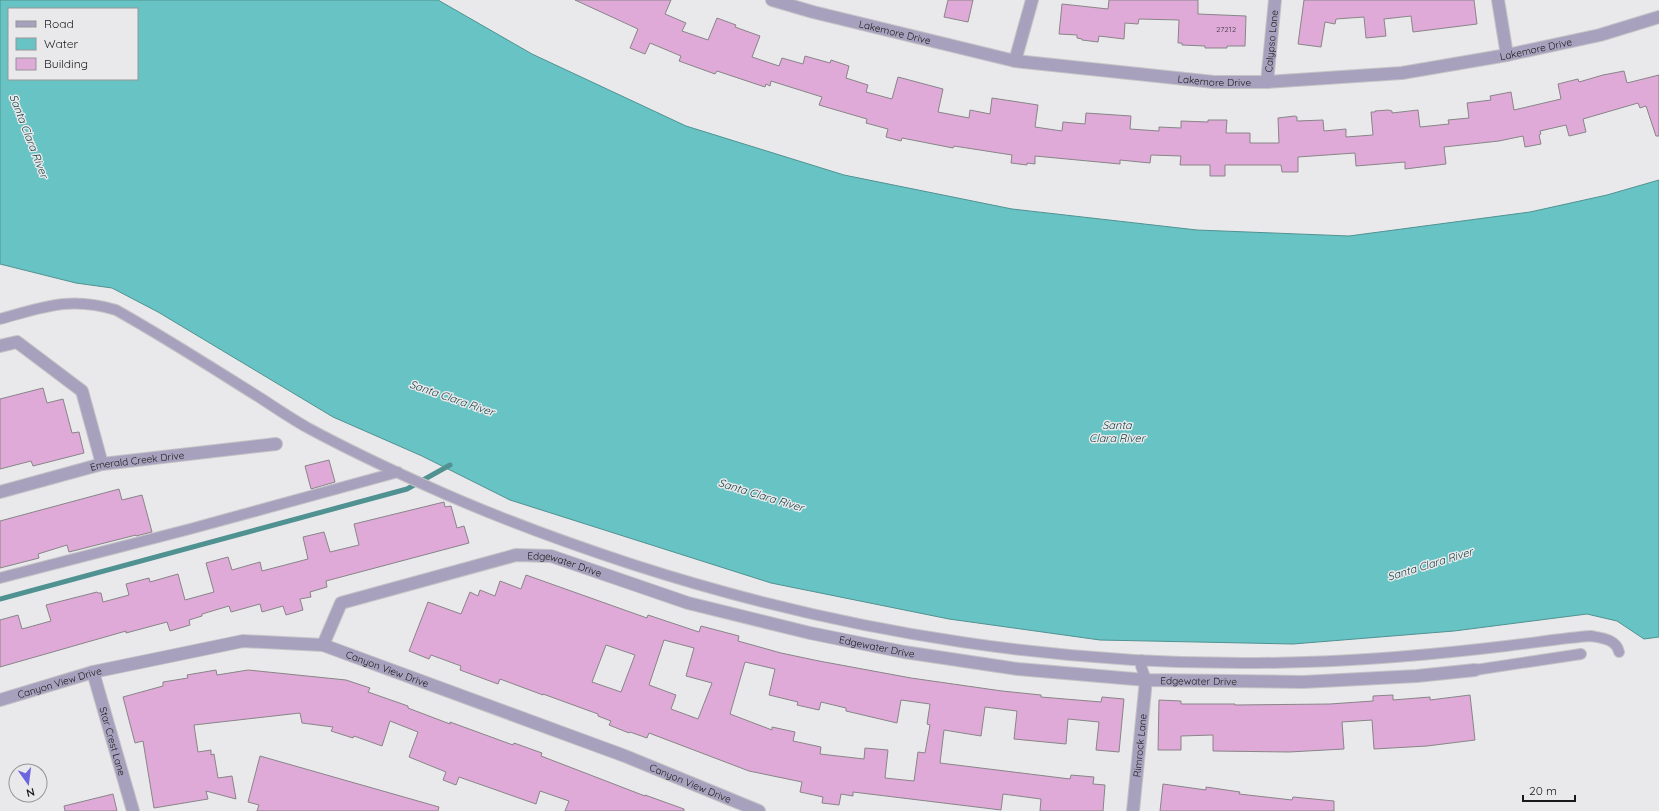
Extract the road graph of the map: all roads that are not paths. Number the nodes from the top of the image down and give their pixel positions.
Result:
1 (772, 0) edge
2 (1032, 0) edge
3 (1275, 0) edge
4 (1498, 0) edge
5 (814, 6) edge
6 (1659, 17) edge
7 (1507, 55) junction
8 (1015, 61) junction
9 (1267, 82) junction
10 (0, 318) edge
11 (0, 346) edge
12 (276, 444) dead end
13 (102, 464) junction
14 (402, 474) junction
15 (0, 492) edge
16 (0, 578) edge
17 (323, 645) junction
18 (1619, 652) dead end
19 (1581, 654) dead end
20 (1142, 660) junction
21 (1475, 670) joint
22 (93, 672) junction
23 (1146, 680) junction
24 (0, 700) edge
25 (133, 811) edge
26 (759, 811) edge
27 (1133, 811) edge

1 - 5 street, Lakemore Drive
2 - 8 street
3 - 9 street, Calypso Lane
4 - 7 street
5 - 8 street, Lakemore Drive
6 - 7 street, Lakemore Drive
7 - 9 street, Lakemore Drive
8 - 9 street, Lakemore Drive
10 - 14 lane
11 - 13 street
12 - 13 street, Emerald Creek Drive
13 - 15 street, Emerald Creek Drive
14 - 16 lane
14 - 20 lane
17 - 22 street, Canyon View Drive
17 - 23 street, Edgewater Drive
17 - 26 street, Canyon View Drive
18 - 20 lane
19 - 21 lane
20 - 23 lane
21 - 23 street, Edgewater Drive
22 - 24 street, Canyon View Drive
22 - 25 street, Star Crest Lane
23 - 27 street, Rimrock Lane

